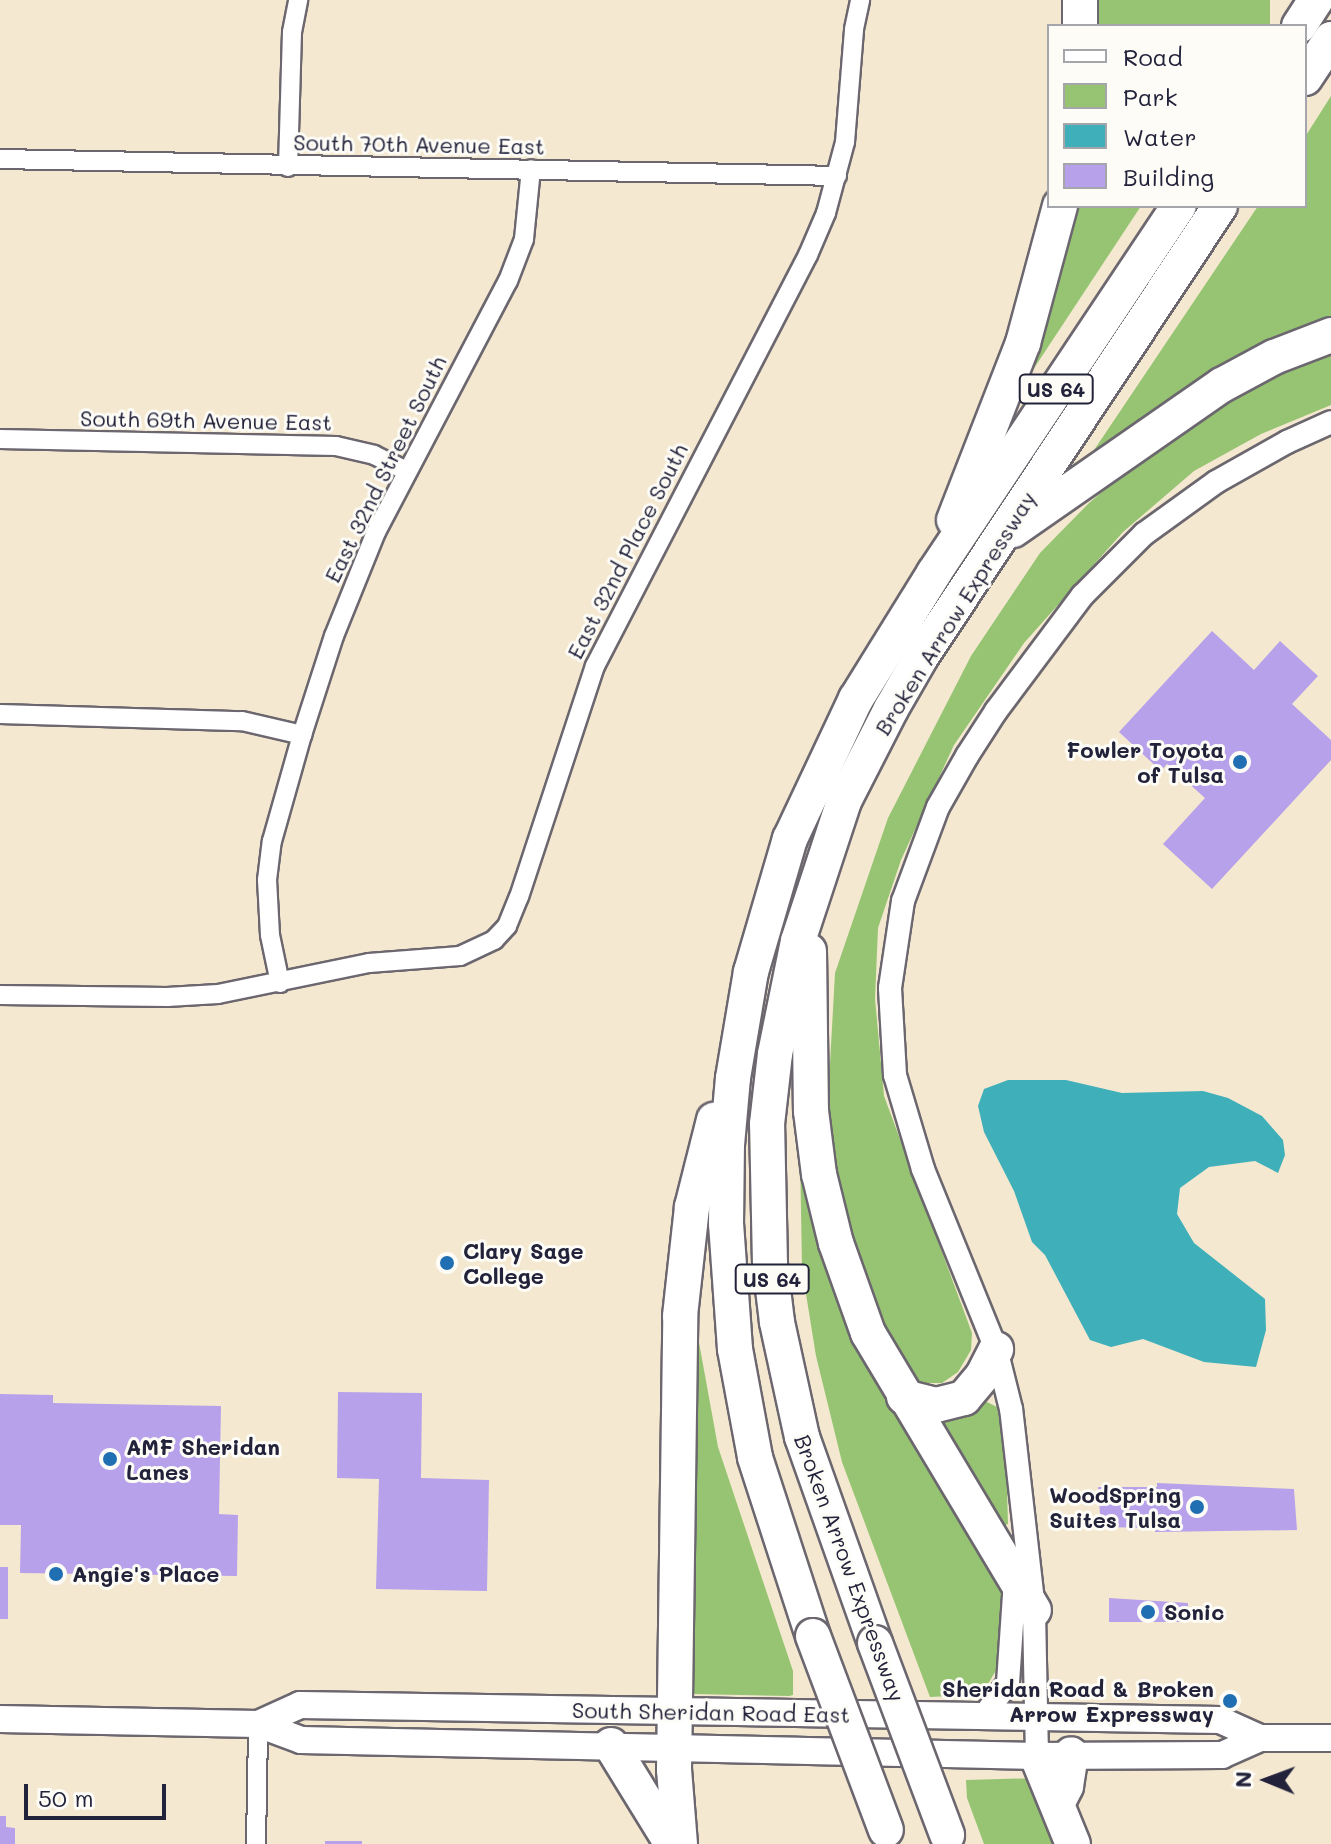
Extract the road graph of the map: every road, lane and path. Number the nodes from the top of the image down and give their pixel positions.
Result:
1 (298, 0) edge
2 (860, 0) edge
3 (1080, 0) edge
4 (1316, 0) edge
5 (1080, 24) edge
6 (1300, 24) edge
7 (1331, 39) edge
8 (1307, 75) edge
9 (0, 159) edge
10 (288, 167) junction
11 (531, 169) junction
12 (837, 176) junction
13 (1059, 208) edge
14 (1178, 208) edge
15 (1219, 208) edge
16 (1331, 335) edge
17 (1331, 422) edge
18 (0, 439) edge
19 (407, 471) junction
20 (999, 540) junction
21 (934, 573) junction
22 (0, 714) edge
23 (302, 735) junction
24 (808, 903) junction
25 (751, 972) junction
26 (280, 983) junction
27 (0, 995) edge
28 (996, 1349) junction
29 (904, 1397) junction
30 (1025, 1545) junction
31 (1015, 1581) junction
32 (1034, 1610) junction
33 (675, 1711) junction
34 (983, 1717) junction
35 (1035, 1717) junction
36 (0, 1719) edge
37 (258, 1724) junction
38 (1260, 1738) junction
39 (1331, 1738) edge
40 (611, 1745) junction
41 (675, 1748) junction
42 (1071, 1754) junction
43 (1037, 1756) junction
44 (1058, 1802) junction
45 (889, 1837) edge
46 (948, 1839) edge
47 (256, 1844) edge
48 (672, 1844) edge
49 (680, 1844) edge
50 (1073, 1844) edge

1 - 10 street
2 - 12 street, East 32nd Place South
3 - 5 highway
4 - 6 highway
7 - 8 highway
9 - 10 street, South 70th Avenue East
10 - 11 street, South 70th Avenue East
11 - 12 street, South 70th Avenue East
11 - 19 street, East 32nd Street South
12 - 26 street, East 32nd Place South
13 - 21 highway
14 - 21 highway, Broken Arrow Expressway / US 64
15 - 20 highway, Broken Arrow Expressway / US 64
16 - 20 highway
17 - 28 street
18 - 19 street, South 69th Avenue East
19 - 23 street, East 32nd Street South
20 - 24 highway, Broken Arrow Expressway / US 64
21 - 25 highway, Broken Arrow Expressway / US 64
22 - 23 street
23 - 26 street, East 32nd Street South
24 - 29 highway
24 - 46 highway, Broken Arrow Expressway / US 64, bridge
25 - 33 highway
25 - 45 highway, Broken Arrow Expressway / US 64, bridge
26 - 27 street
28 - 29 highway
28 - 30 street
29 - 31 highway
30 - 31 street
30 - 32 street
31 - 32 highway
31 - 34 street
32 - 35 street
33 - 34 main road, South Sheridan Road East
33 - 37 main road, South Sheridan Road East
33 - 41 highway
34 - 35 main road, South Sheridan Road East
35 - 38 main road, South Sheridan Road East
35 - 43 street
36 - 37 main road, South Sheridan Road East
37 - 40 main road, South Sheridan Road East
37 - 47 street
38 - 39 main road, South Sheridan Road East
38 - 42 main road, South Sheridan Road East
40 - 41 main road, South Sheridan Road East
40 - 48 highway
41 - 43 main road, South Sheridan Road East
41 - 49 highway
42 - 43 main road, South Sheridan Road East
42 - 44 highway
43 - 44 highway
44 - 50 highway

